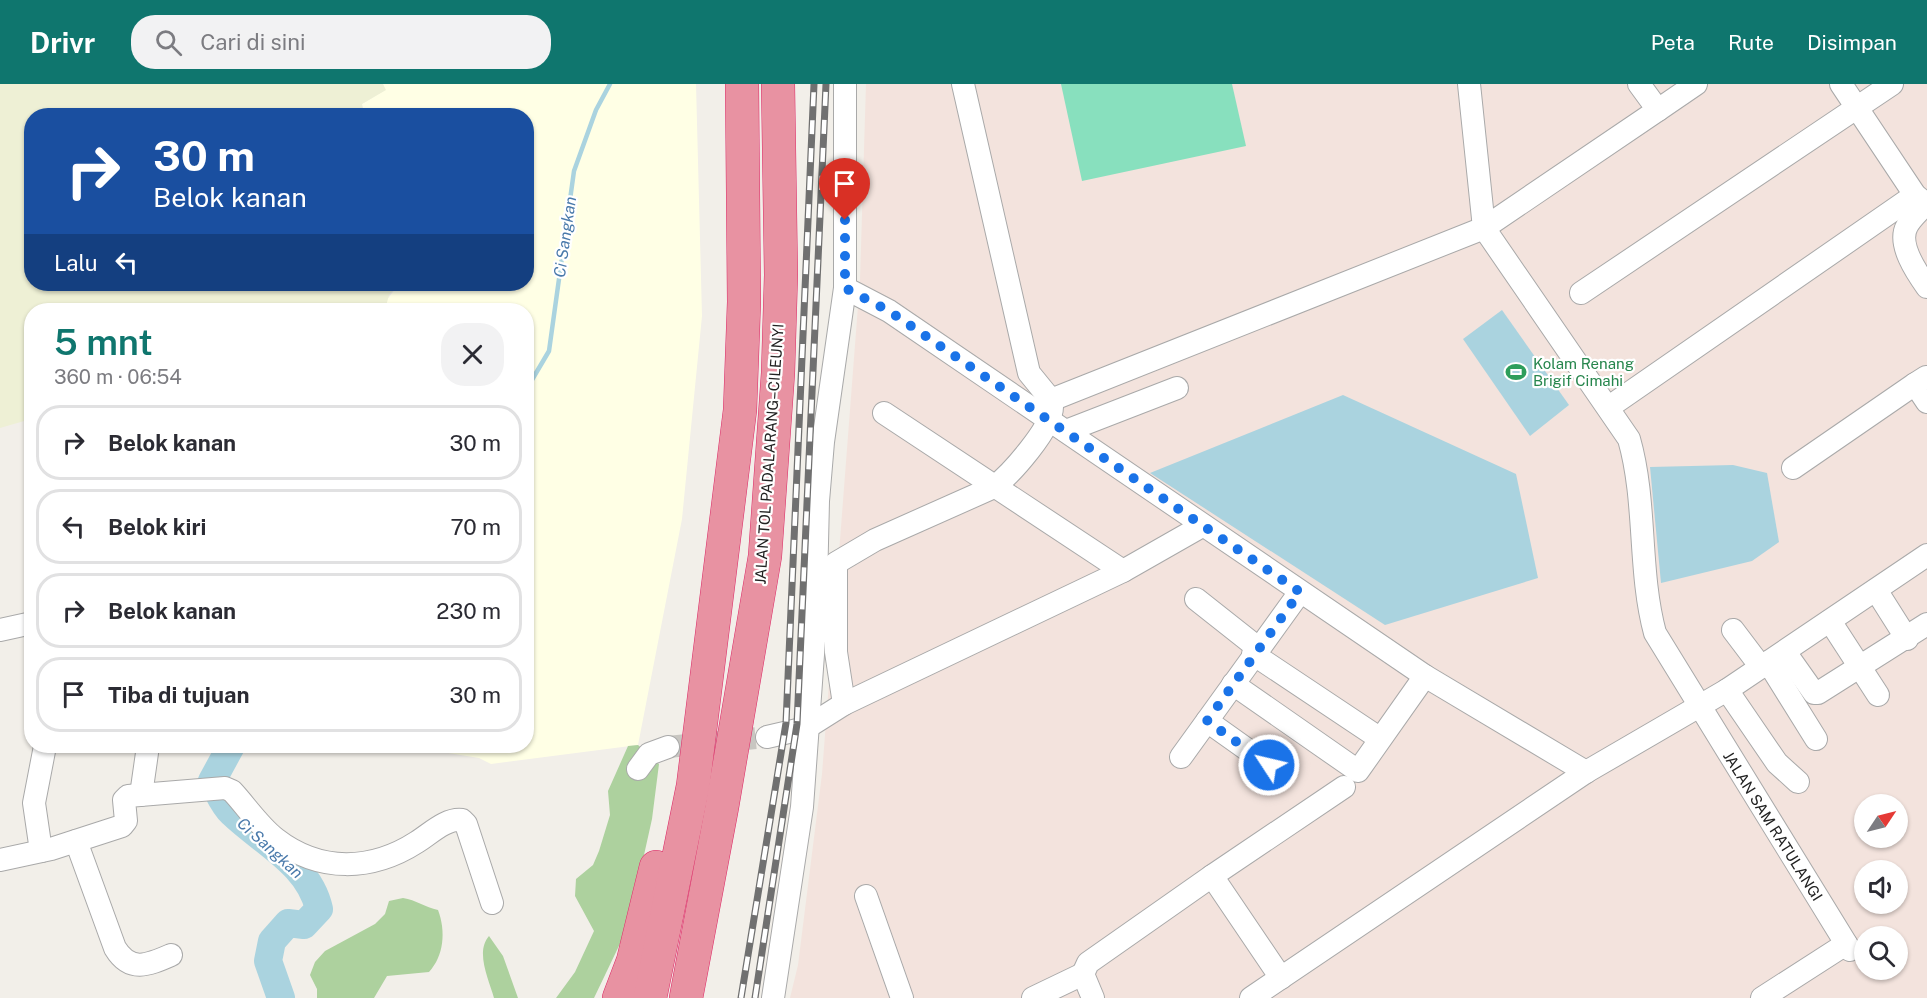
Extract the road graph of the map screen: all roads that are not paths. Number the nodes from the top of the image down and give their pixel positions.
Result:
1 (742, 84) edge
2 (778, 84) edge
3 (845, 84) edge
4 (963, 84) edge
5 (1468, 84) edge
6 (1696, 84) edge
7 (1841, 84) edge
8 (1892, 84) edge
9 (1641, 85) edge
10 (1857, 108) junction
11 (1658, 110) junction
12 (1923, 201) edge
13 (1484, 228) junction
14 (1927, 287) edge
15 (845, 288) junction
16 (1581, 293) dead end
17 (1923, 387) edge
18 (1178, 388) dead end
19 (1609, 408) junction
20 (884, 413) dead end
21 (1056, 417) junction
22 (1792, 468) dead end
23 (994, 487) junction
24 (1202, 526) junction
25 (1927, 555) edge
26 (1124, 571) junction
27 (1876, 590) junction
28 (1300, 592) junction
29 (1196, 598) dead end
30 (1830, 621) junction
31 (1927, 624) edge
32 (24, 625) edge
33 (0, 630) edge
34 (1733, 630) dead end
35 (1907, 639) junction
36 (1255, 651) junction
37 (708, 658) junction
38 (1771, 660) junction
39 (1860, 667) junction
40 (1425, 675) junction
41 (1233, 684) junction
42 (1727, 690) junction
43 (1878, 695) dead end
44 (844, 704) junction
45 (1700, 708) junction
46 (1207, 721) junction
47 (806, 728) junction
48 (767, 737) tunnel mouth
49 (1379, 738) junction
50 (1816, 739) dead end
51 (668, 747) tunnel mouth
52 (44, 753) edge
53 (147, 753) edge
54 (1181, 757) dead end
55 (1269, 765) dead end
56 (638, 769) dead end
57 (1586, 772) junction
58 (1798, 782) dead end
59 (1344, 787) dead end
60 (141, 795) junction
61 (76, 841) junction
62 (42, 851) junction
63 (0, 860) edge
64 (1212, 876) junction
65 (866, 896) dead end
66 (492, 903) dead end
67 (171, 955) dead end
68 (1083, 974) junction
69 (1281, 978) junction
70 (619, 998) edge
71 (650, 998) edge
72 (687, 998) edge
73 (773, 998) edge
74 (902, 998) edge
75 (1033, 998) edge
76 (1093, 998) edge
77 (1251, 998) edge
78 (1762, 998) edge

1 - 37 highway
2 - 72 highway, JALAN TOL PADALARANG–CILEUNYI
3 - 15 street
4 - 21 street
5 - 13 street
6 - 11 street
7 - 10 street
8 - 10 street
9 - 11 street
10 - 12 street
10 - 16 street
11 - 13 street
12 - 14 street
12 - 19 street
13 - 19 street, JALAN SAM RATULANGI
13 - 21 street
15 - 21 street
15 - 47 street
17 - 22 street
18 - 21 street
19 - 45 street, JALAN SAM RATULANGI
20 - 23 street
21 - 23 street
21 - 24 street
23 - 26 street
23 - 44 street
24 - 26 street
24 - 28 street
25 - 27 street
26 - 44 street
27 - 30 street
27 - 35 street
28 - 36 street
28 - 40 street
29 - 36 street
30 - 38 street
30 - 39 street
31 - 35 street
32 - 33 street
34 - 38 street
35 - 39 street
36 - 41 street
36 - 49 street
37 - 70 highway
37 - 71 highway
38 - 39 street
38 - 42 street
38 - 50 street
39 - 43 street
40 - 49 street
40 - 57 street
41 - 46 street
41 - 49 street
42 - 45 street
42 - 58 street
44 - 47 street
45 - 57 street
45 - 78 street, JALAN SAM RATULANGI
46 - 54 street
46 - 55 street
47 - 48 street
47 - 73 street
51 - 56 street
52 - 62 street
53 - 60 street
57 - 69 street
59 - 64 street
60 - 61 street
60 - 66 street
61 - 62 street
61 - 67 street
62 - 63 street
64 - 68 street
64 - 69 street
65 - 74 street
68 - 75 street
68 - 76 street
69 - 77 street

